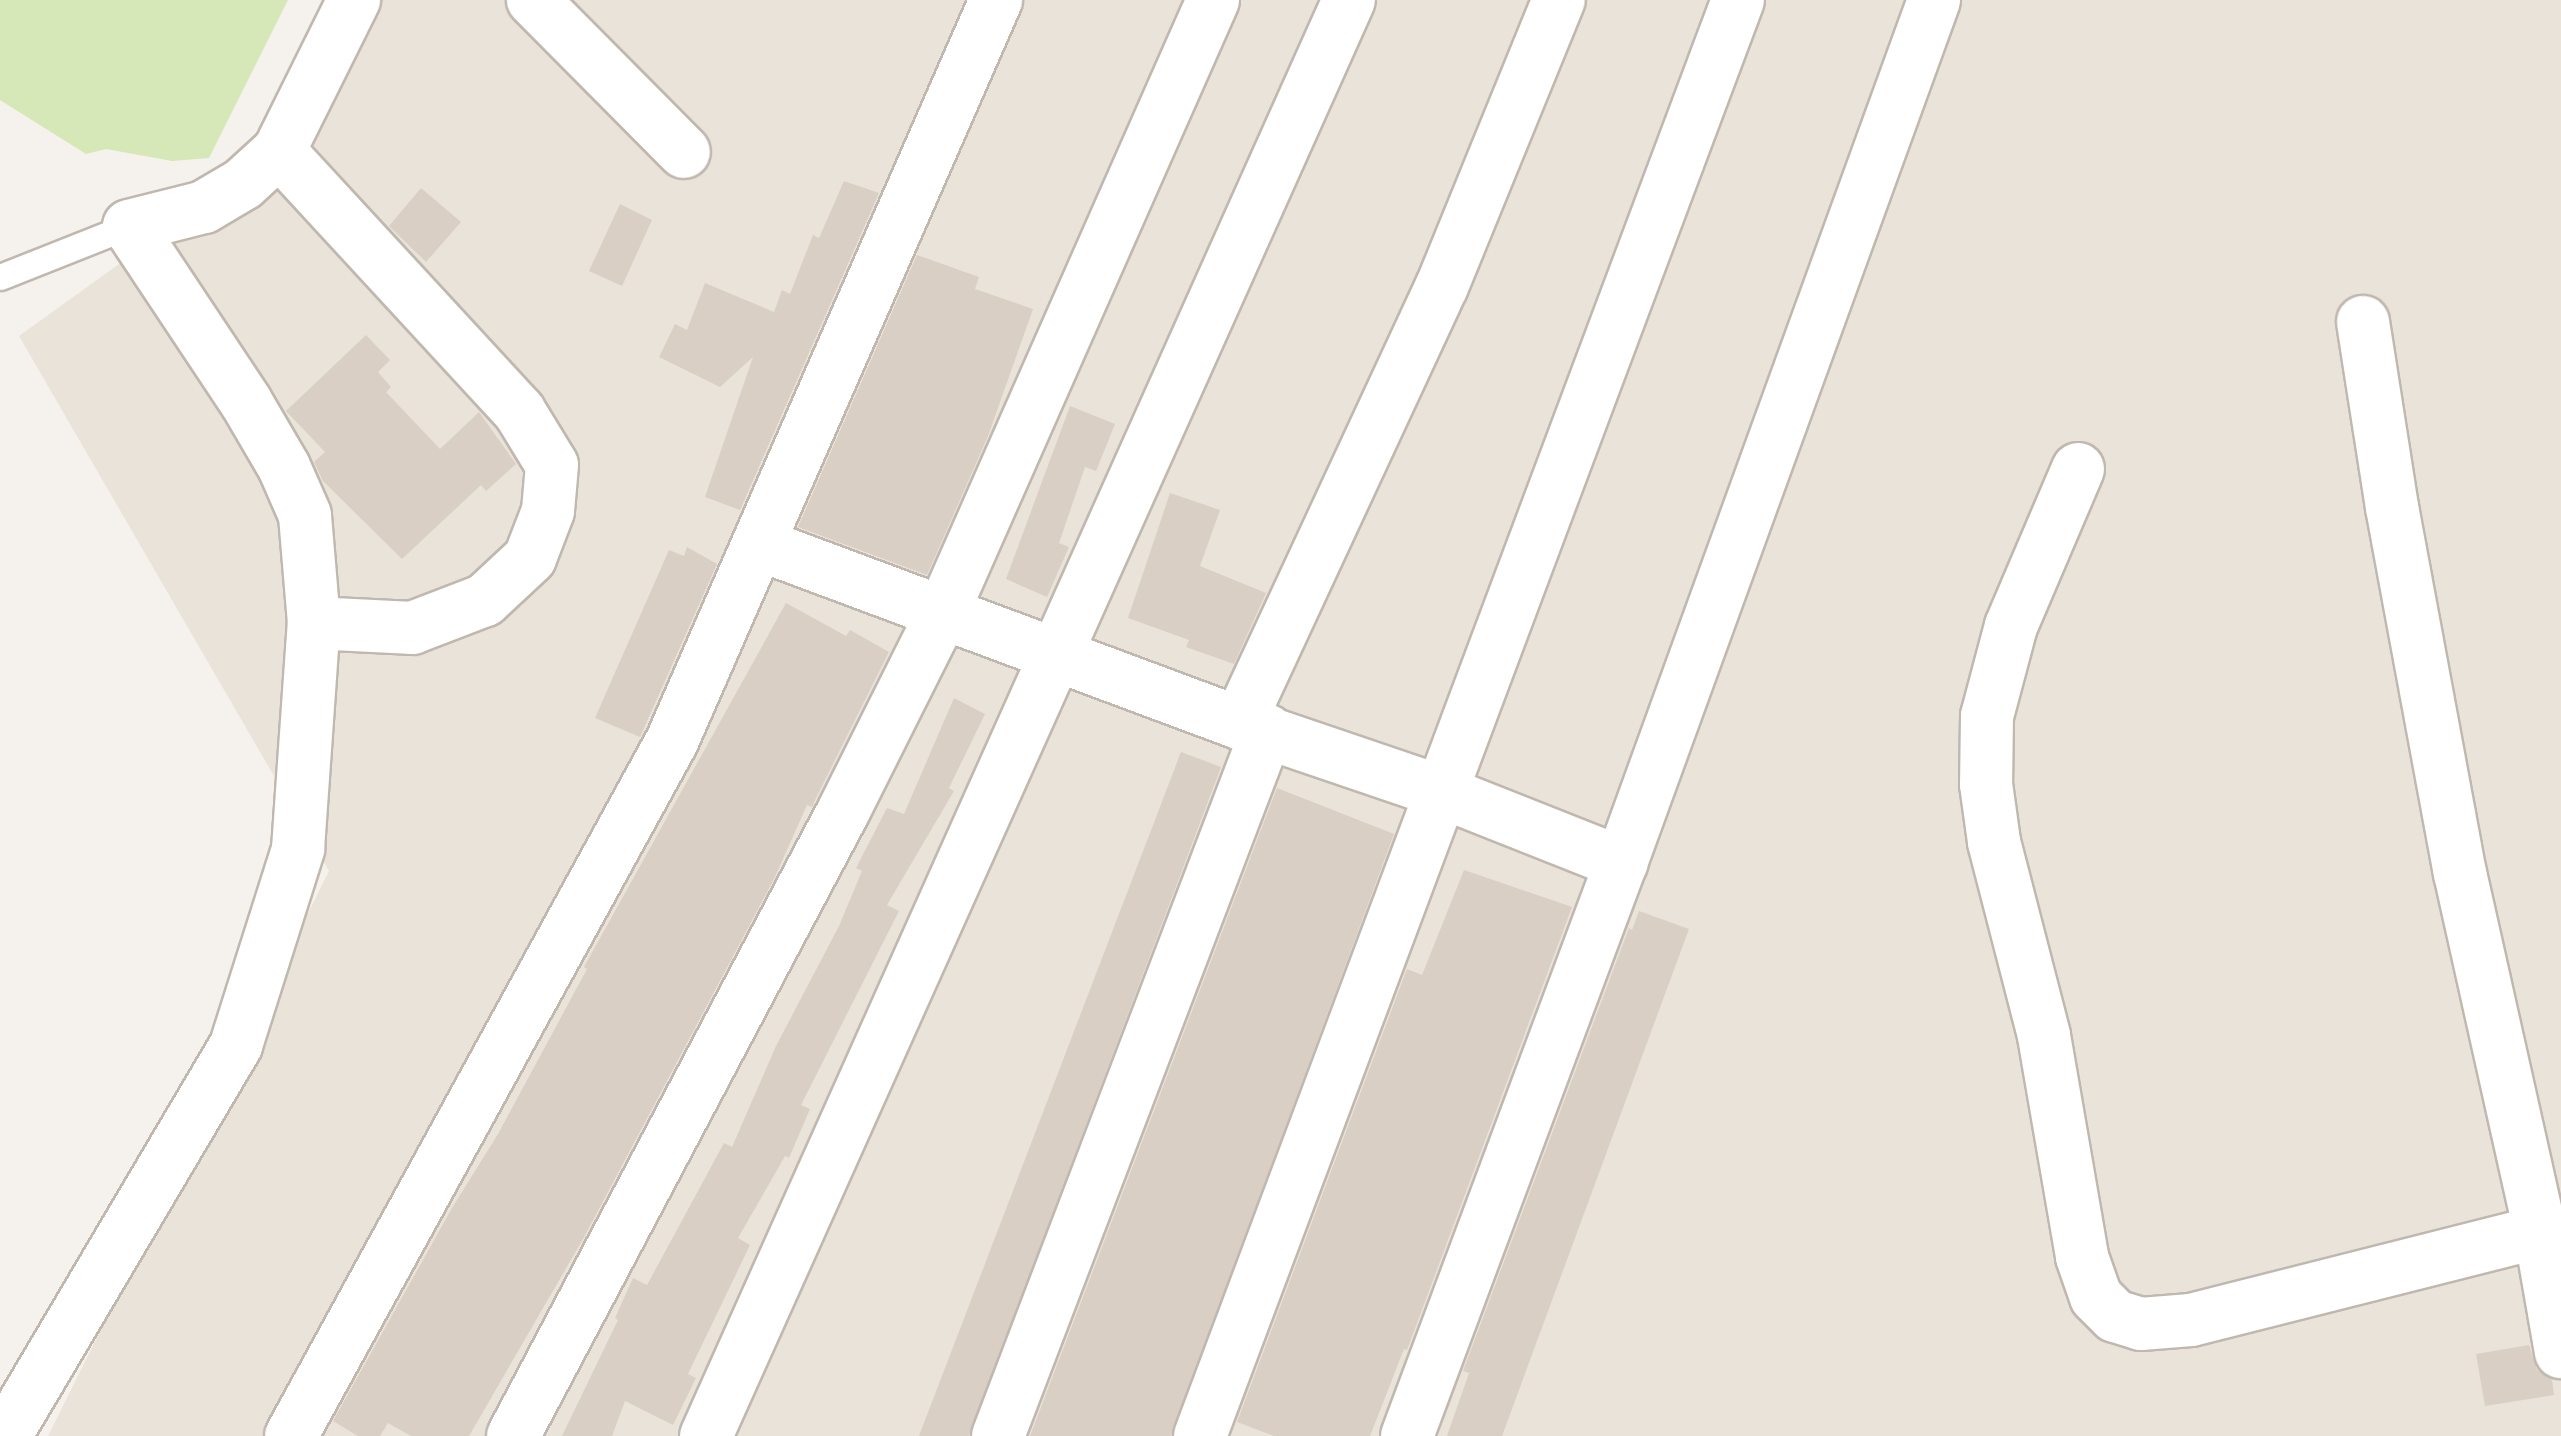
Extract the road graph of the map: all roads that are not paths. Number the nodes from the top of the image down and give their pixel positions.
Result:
1 (354, 0) edge
2 (533, 0) edge
3 (996, 0) edge
4 (1213, 0) edge
5 (1349, 0) edge
6 (1559, 0) edge
7 (1738, 0) edge
8 (1934, 0) edge
9 (279, 151) junction
10 (684, 152) dead end
11 (129, 226) junction
12 (0, 277) edge
13 (2363, 322) dead end
14 (2078, 468) dead end
15 (761, 545) junction
16 (942, 614) junction
17 (314, 623) junction
18 (1057, 657) junction
19 (1253, 727) junction
20 (1442, 792) junction
21 (1621, 863) junction
22 (2540, 1232) junction
23 (2561, 1352) edge
24 (4, 1436) edge
25 (291, 1436) edge
26 (513, 1436) edge
27 (706, 1436) edge
28 (998, 1436) edge
29 (1200, 1436) edge
30 (1407, 1436) edge

1 - 9 street
2 - 10 street
3 - 15 street
4 - 16 street
5 - 18 street
6 - 19 street
7 - 20 street
8 - 21 street
9 - 11 street
9 - 17 street
11 - 12 lane
11 - 17 street
13 - 22 street
14 - 22 street
15 - 16 street
15 - 25 street
16 - 18 street
16 - 26 street
17 - 24 street
18 - 19 street
18 - 27 street
19 - 20 street
19 - 28 street
20 - 21 street
20 - 29 street
21 - 30 street
22 - 23 street

